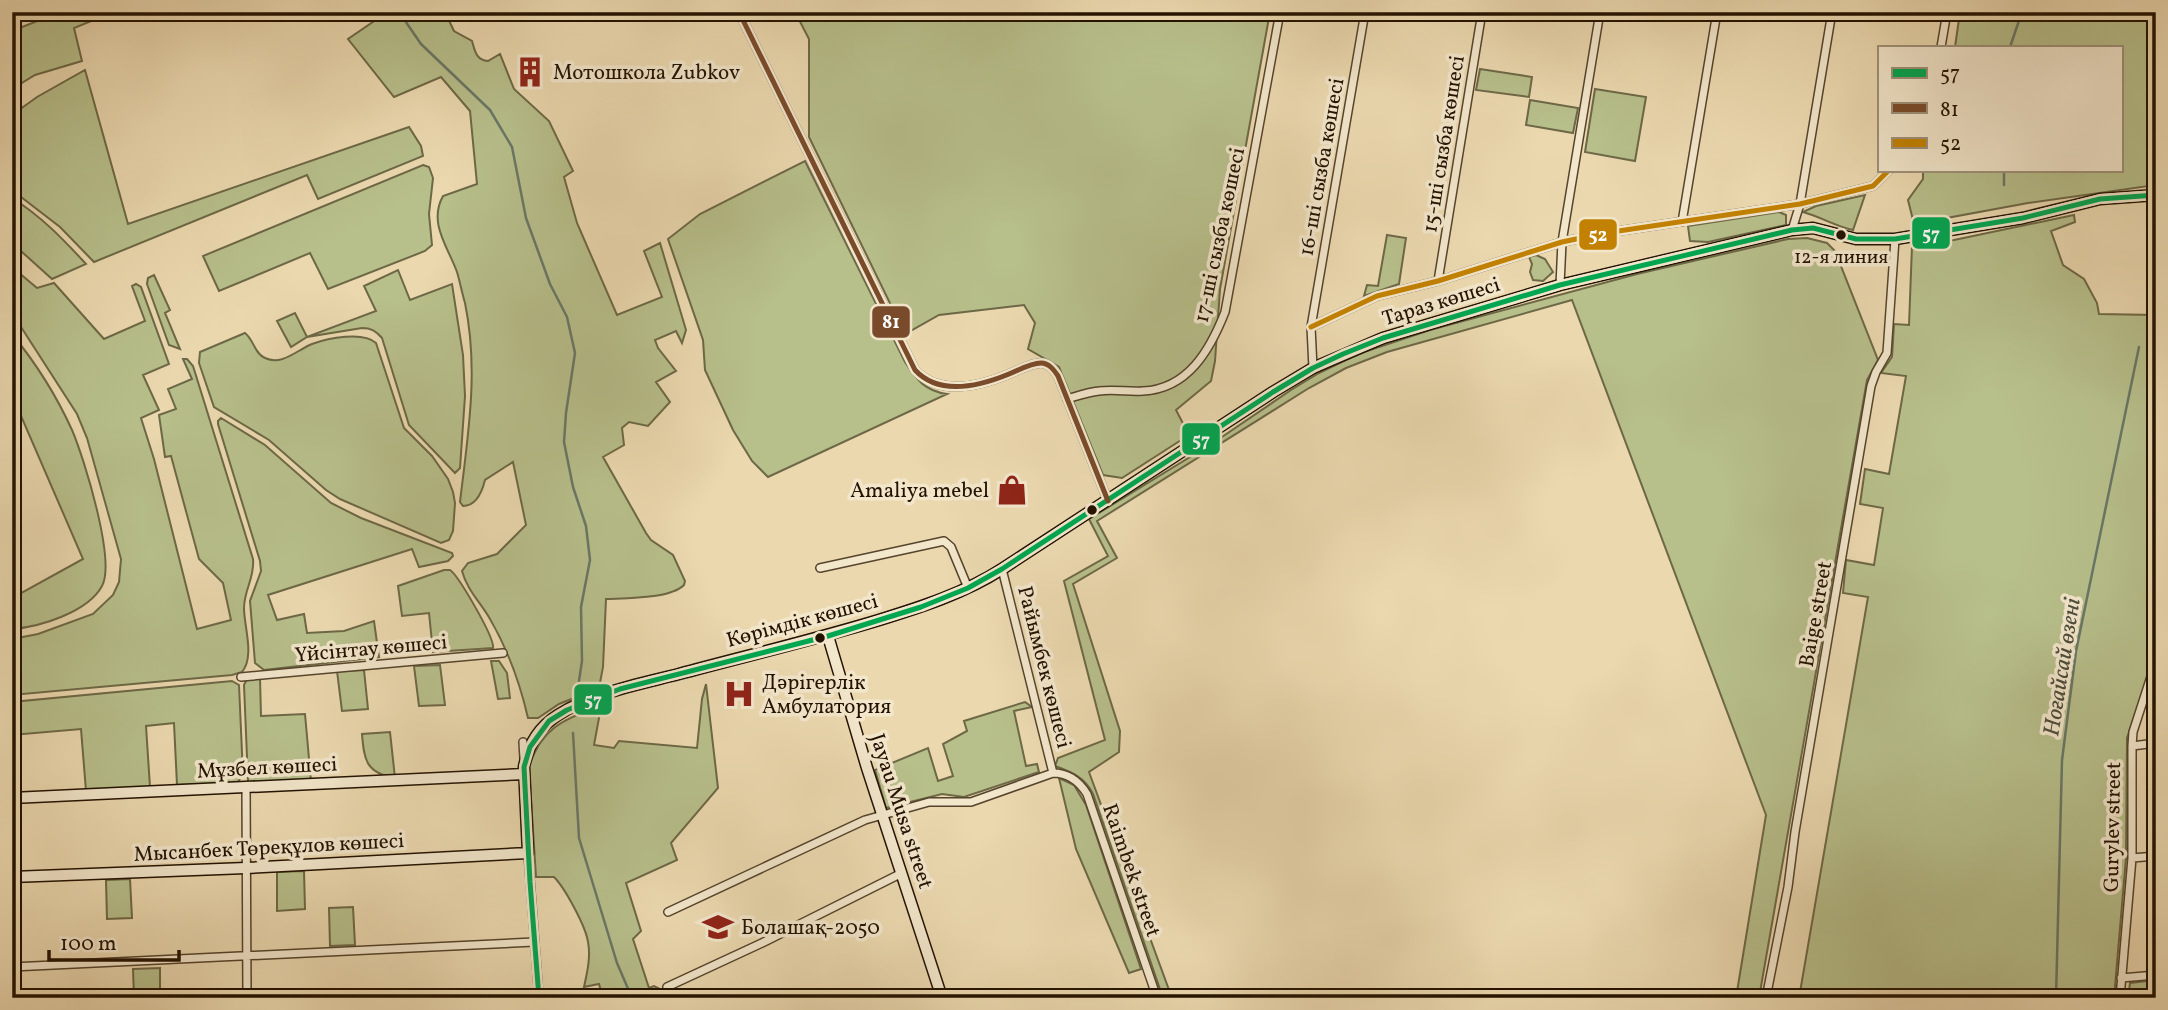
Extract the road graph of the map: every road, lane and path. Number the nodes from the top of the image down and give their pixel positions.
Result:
1 (739, 12) edge
2 (1280, 12) edge
3 (1365, 12) edge
4 (1482, 12) edge
5 (1600, 12) edge
6 (1717, 12) edge
7 (1832, 12) edge
8 (1947, 12) edge
9 (1941, 46) edge
10 (1887, 172) edge
11 (2156, 195) edge
12 (1800, 204) junction
13 (1682, 222) junction
14 (1792, 230) junction
15 (1895, 239) junction
16 (1562, 242) junction
17 (1438, 281) junction
18 (1560, 285) junction
19 (1311, 327) junction
20 (1313, 368) junction
21 (1067, 399) junction
22 (1108, 501) junction
23 (820, 568) dead end
24 (1002, 569) junction
25 (968, 588) junction
26 (828, 636) junction
27 (503, 653) dead end
28 (2156, 660) edge
29 (241, 677) dead end
30 (523, 742) dead end
31 (2156, 743) edge
32 (2132, 746) junction
33 (524, 771) junction
34 (1053, 773) junction
35 (246, 787) junction
36 (12, 798) edge
37 (882, 814) junction
38 (528, 853) junction
39 (2156, 856) edge
40 (2132, 858) junction
41 (246, 868) junction
42 (902, 873) junction
43 (12, 877) edge
44 (668, 912) dead end
45 (534, 942) junction
46 (247, 957) junction
47 (12, 967) edge
48 (2156, 975) edge
49 (2121, 978) junction
50 (667, 987) dead end
51 (247, 998) edge
52 (539, 998) edge
53 (942, 998) edge
54 (1157, 998) edge
55 (1766, 998) edge
56 (2120, 998) edge

1 - 21 street
2 - 21 street, 17-ші сызба көшесі
3 - 19 street, 16-ші сызба көшесі
4 - 17 street, 15-ші сызба көшесі
5 - 16 street
6 - 13 street
7 - 12 street
8 - 9 street
10 - 12 street
11 - 15 street, Тараз көшесі
12 - 13 street
12 - 14 street
13 - 16 street
14 - 15 street, Тараз көшесі
14 - 18 street, Тараз көшесі
15 - 55 street, Baige street
16 - 17 street
16 - 18 street
17 - 19 street
18 - 20 street, Тараз көшесі
19 - 20 street, 16-ші сызба көшесі
20 - 22 street, Тараз көшесі
21 - 22 street
22 - 24 street, Көрімдік көшесі
23 - 25 street
24 - 25 street, Көрімдік көшесі
24 - 34 street, Райымбек көшесі
25 - 26 street, Көрімдік көшесі
26 - 33 street, Көрімдік көшесі
26 - 37 street, Jayau Musa street
27 - 29 street, Үйсінтау көшесі
28 - 32 street, Gurylev street
30 - 33 street
31 - 32 street
32 - 40 street, Gurylev street
33 - 35 street, Мұзбел көшесі
33 - 38 street
34 - 37 street
34 - 54 street, Raimbek street
35 - 36 street, Мұзбел көшесі
35 - 41 street
37 - 42 street, Jayau Musa street
37 - 44 street
38 - 41 street, Мысанбек Төреқұлов көшесі
38 - 45 street
39 - 40 street
40 - 49 street, Gurylev street
41 - 43 street, Мысанбек Төреқұлов көшесі
41 - 46 street
42 - 50 street
42 - 53 street, Jayau Musa street
45 - 46 street
45 - 52 street
46 - 47 street
46 - 51 street
48 - 49 street
49 - 56 street, Gurylev street

